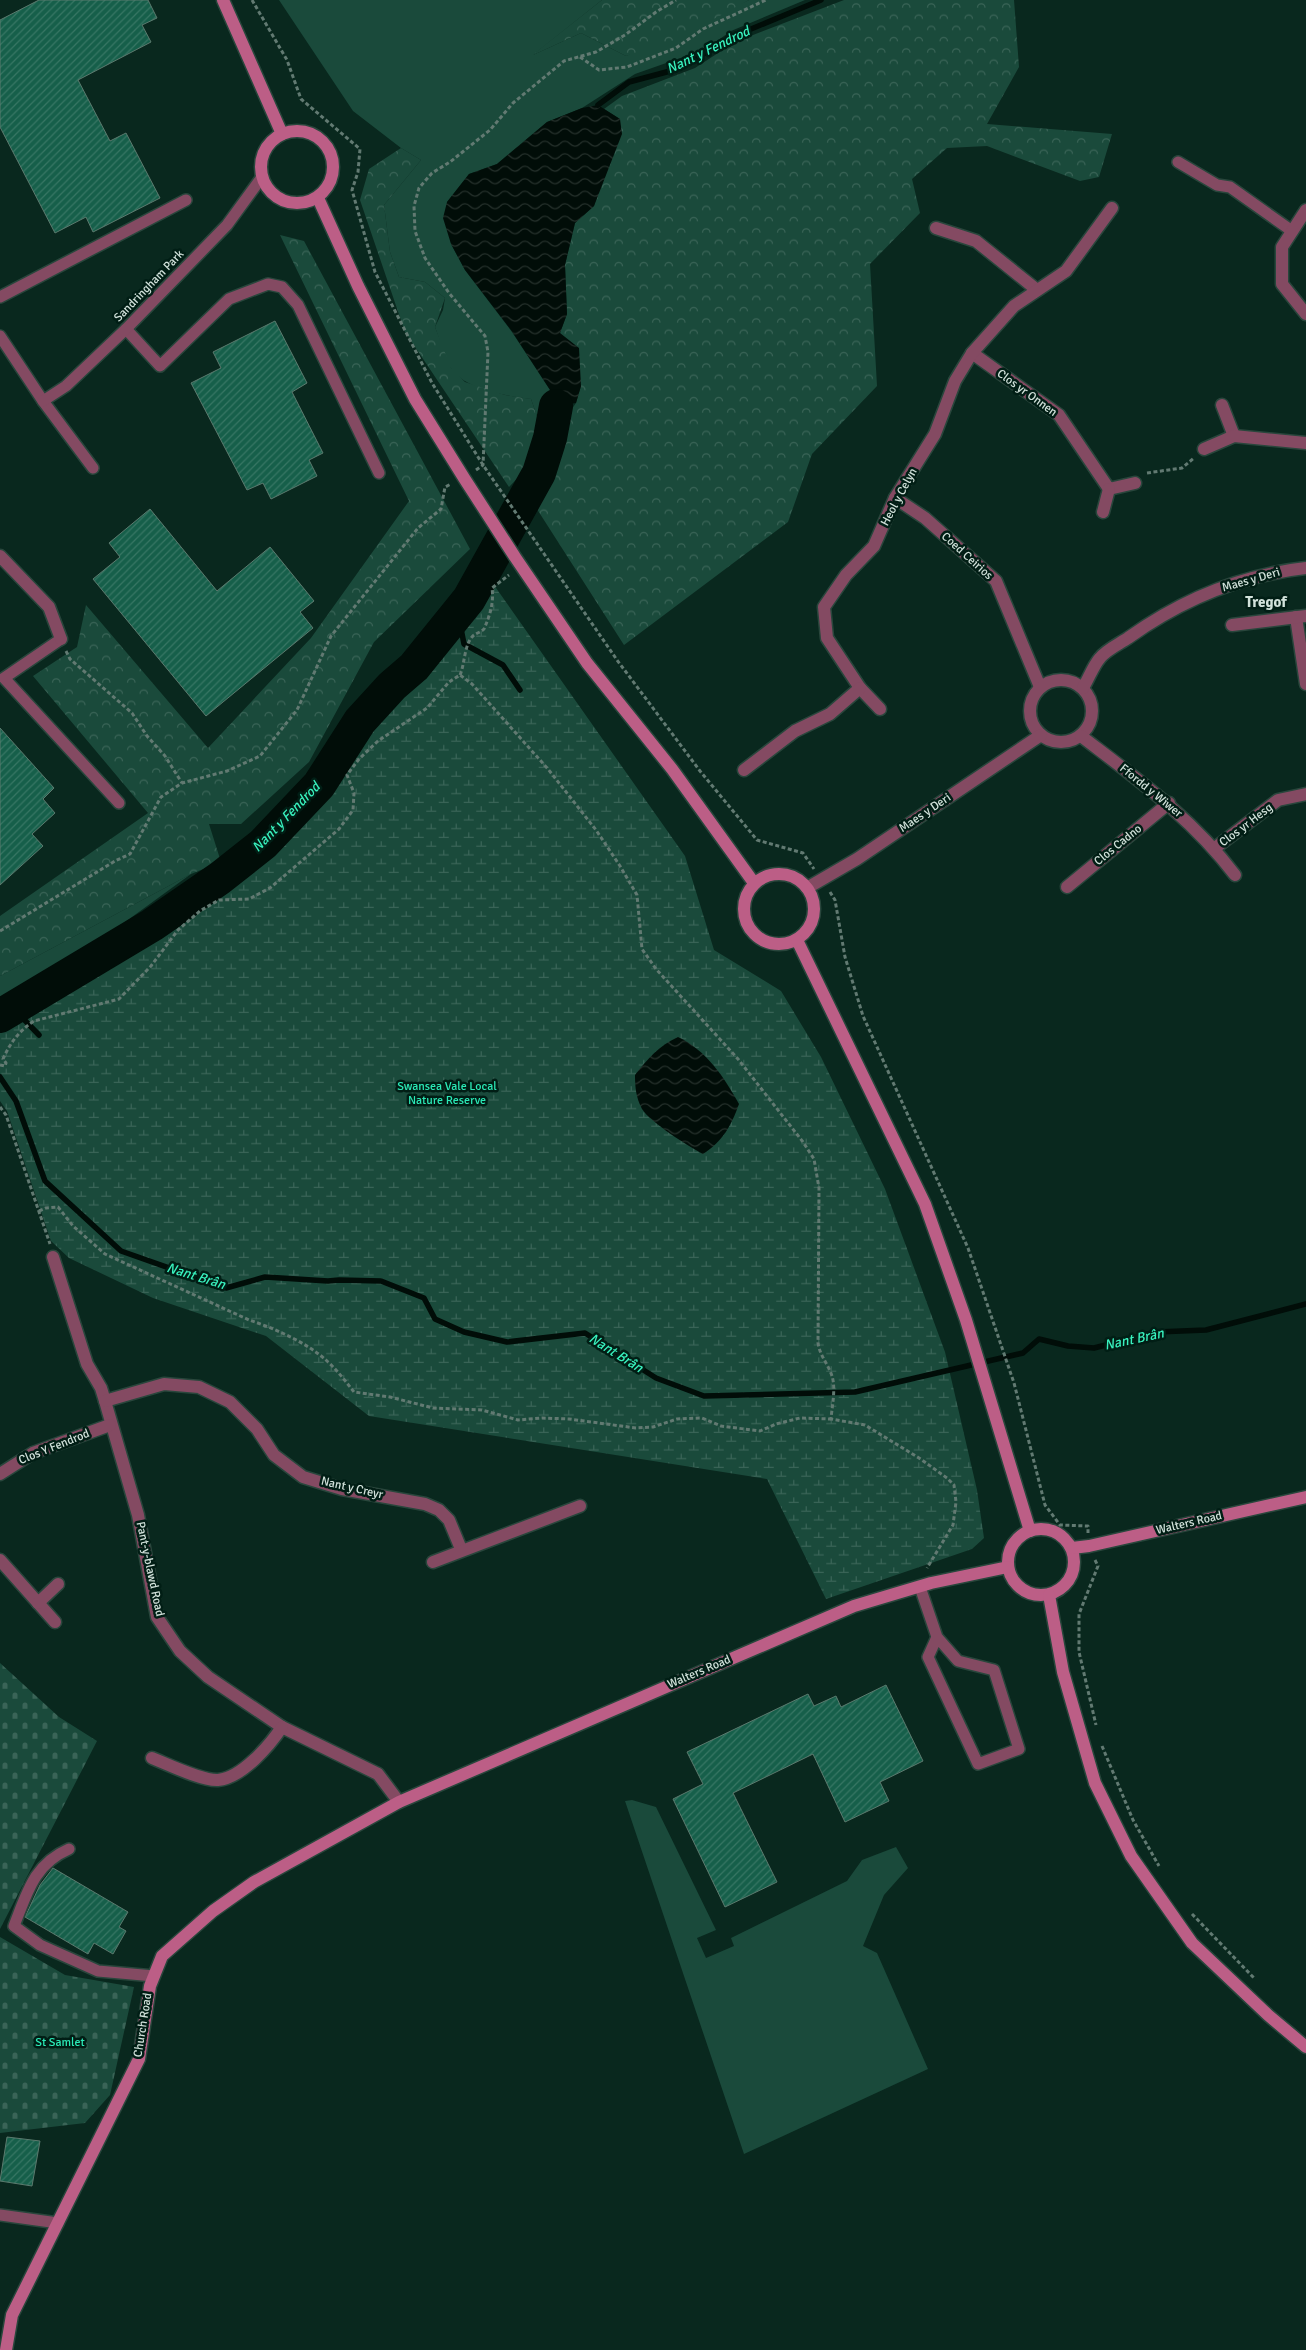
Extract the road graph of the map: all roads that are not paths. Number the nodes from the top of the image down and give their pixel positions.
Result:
1 (223, 0) edge
2 (282, 134) junction
3 (1178, 162) dead end
4 (262, 177) junction
5 (318, 198) junction
6 (186, 200) dead end
7 (1112, 208) dead end
8 (1306, 210) edge
9 (936, 228) dead end
10 (1292, 231) junction
11 (1037, 290) junction
12 (0, 297) edge
13 (1306, 314) edge
14 (126, 329) junction
15 (0, 336) edge
16 (972, 353) junction
17 (43, 401) junction
18 (1222, 405) dead end
19 (1234, 436) junction
20 (1306, 443) edge
21 (1204, 449) road end
22 (93, 468) dead end
23 (379, 472) dead end
24 (1135, 483) road end
25 (1110, 489) junction
26 (895, 498) junction
27 (1102, 512) dead end
28 (0, 556) edge
29 (1306, 568) edge
30 (1301, 616) edge
31 (1232, 625) dead end
32 (61, 639) joint
33 (1306, 684) edge
34 (1040, 687) junction
35 (860, 688) junction
36 (1083, 688) junction
37 (880, 709) dead end
38 (1041, 735) junction
39 (1081, 736) junction
40 (744, 770) dead end
41 (1306, 794) edge
42 (118, 803) dead end
43 (1169, 803) junction
44 (1215, 848) junction
45 (1236, 874) dead end
46 (754, 883) junction
47 (1066, 887) dead end
48 (807, 888) junction
49 (797, 940) junction
50 (53, 1257) road end
51 (105, 1401) junction
52 (110, 1425) junction
53 (0, 1474) edge
54 (1306, 1496) edge
55 (580, 1506) dead end
56 (1030, 1531) junction
57 (1072, 1548) junction
58 (461, 1549) junction
59 (0, 1560) edge
60 (433, 1562) dead end
61 (1008, 1567) junction
62 (58, 1584) dead end
63 (925, 1585) junction
64 (1049, 1595) junction
65 (38, 1603) junction
66 (56, 1622) dead end
67 (937, 1637) junction
68 (282, 1727) junction
69 (152, 1758) dead end
70 (399, 1802) junction
71 (69, 1849) dead end
72 (154, 1976) junction
73 (1306, 2047) edge
74 (0, 2215) edge
75 (58, 2223) junction
76 (6, 2350) edge

1 - 2 main road
2 - 4 main road
2 - 5 main road
3 - 10 lane
4 - 5 main road
4 - 14 lane, Sandringham Park
5 - 46 main road
6 - 12 lane
7 - 11 street, Heol y Celyn
8 - 10 street
9 - 11 street
10 - 13 street
11 - 16 street, Heol y Celyn
14 - 17 lane, Sandringham Park
14 - 23 lane
15 - 17 lane
16 - 25 street, Clos yr Onnen
16 - 26 street, Heol y Celyn
17 - 22 lane
18 - 19 street
19 - 20 street
19 - 21 street
24 - 25 street
25 - 27 street
26 - 34 street, Coed Ceirios
26 - 35 street, Heol y Celyn
28 - 32 street
29 - 36 street, Maes y Deri
30 - 31 street
30 - 33 street
32 - 42 lane
34 - 36 street
34 - 38 street
35 - 37 street, Heol y Celyn
35 - 40 street
36 - 39 street
38 - 39 street
38 - 48 street, Maes y Deri
39 - 43 street, Ffordd y Wiwer
41 - 44 street, Clos yr Hesg
43 - 44 street, Ffordd y Wiwer
43 - 47 street, Clos Cadno
44 - 45 street, Ffordd y Wiwer
46 - 48 main road
46 - 49 main road
48 - 49 main road
49 - 56 main road
50 - 51 street, Pant-y-blawd Road
51 - 52 street, Pant-y-blawd Road
51 - 58 street, Nant y Creyr
52 - 53 street, Clos Y Fendrod
52 - 68 street, Pant-y-blawd Road
54 - 57 main road, Walters Road
55 - 58 street
56 - 57 main road
56 - 61 main road
57 - 64 main road
58 - 60 street
59 - 65 street
61 - 63 main road, Walters Road
61 - 64 main road
62 - 65 street
63 - 67 lane
63 - 70 main road, Walters Road
64 - 73 main road
65 - 66 street
67 - 67 lane
68 - 69 street
68 - 70 street, Pant-y-blawd Road
70 - 72 main road, Church Road
71 - 72 lane
72 - 75 main road, Church Road
74 - 75 lane
75 - 76 main road, Church Road

